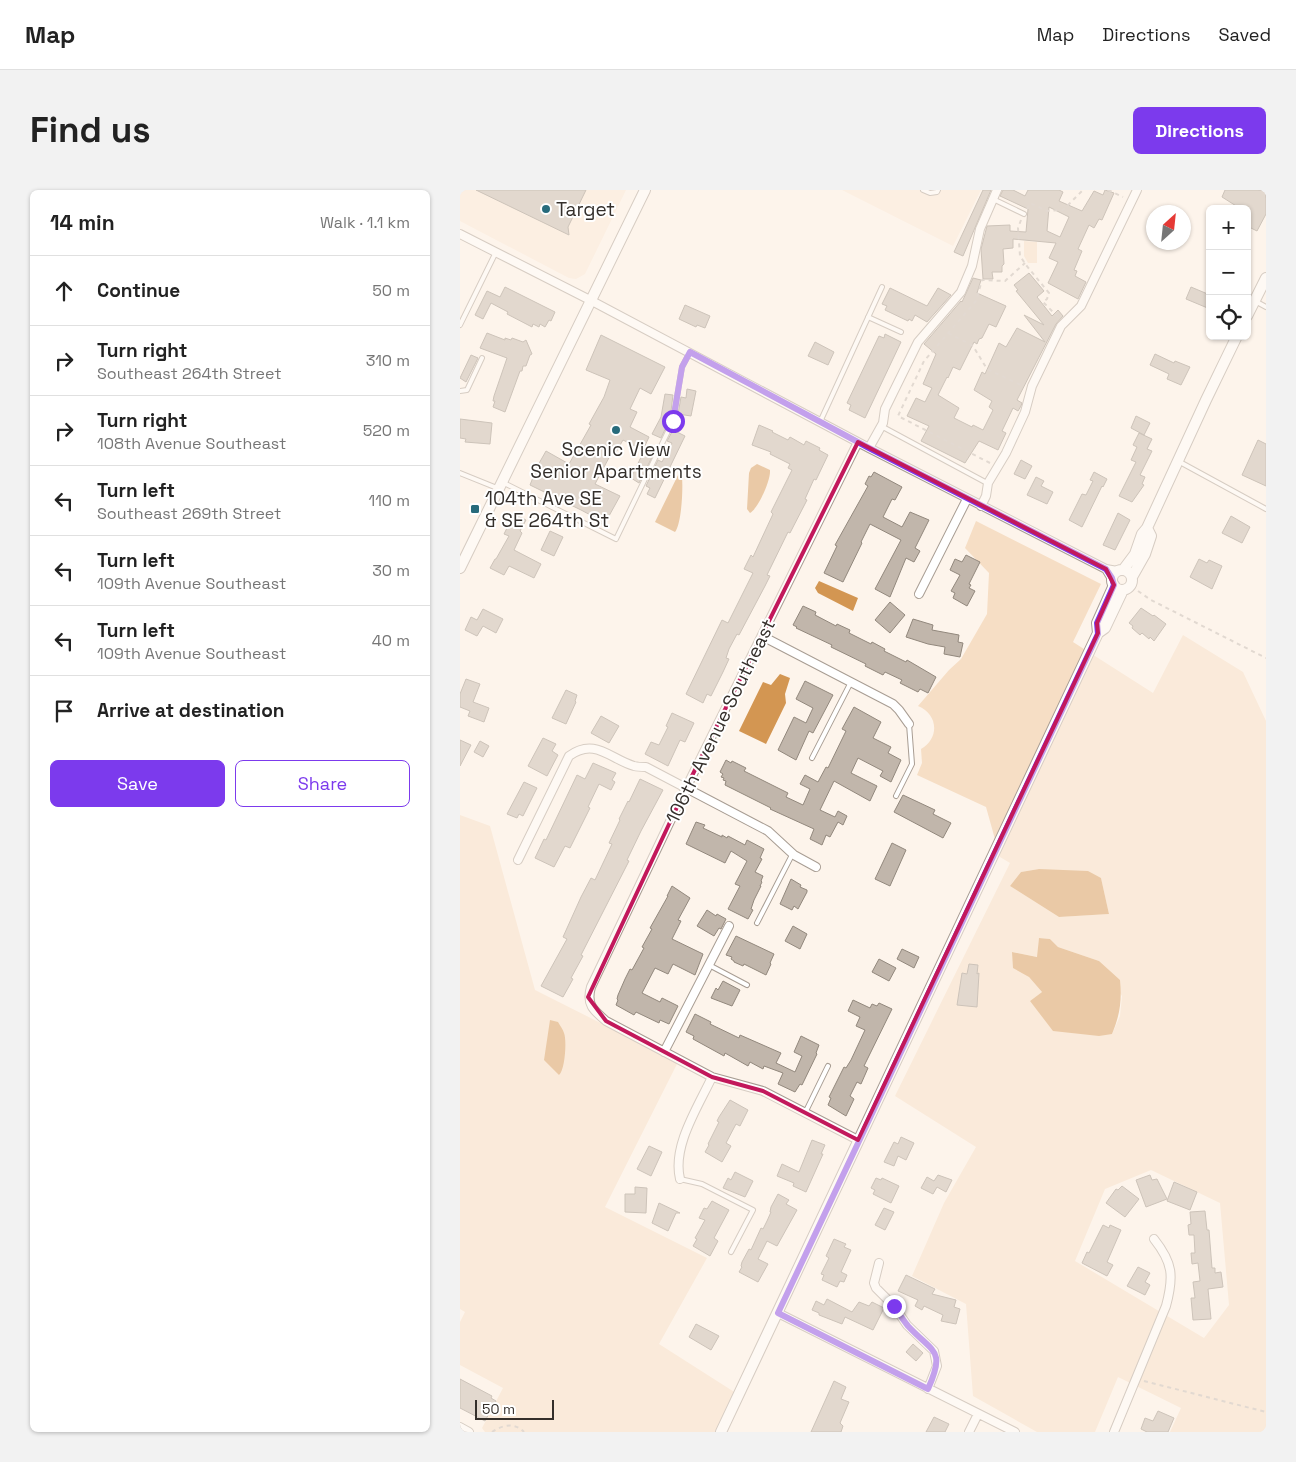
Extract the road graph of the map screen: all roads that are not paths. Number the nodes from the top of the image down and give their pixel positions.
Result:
1 (645, 190) edge
2 (923, 190) edge
3 (938, 190) edge
4 (998, 190) edge
5 (1137, 190) edge
6 (993, 199) junction
7 (1024, 214) road end
8 (460, 234) edge
9 (496, 252) junction
10 (1266, 278) edge
11 (882, 287) dead end
12 (590, 300) junction
13 (1255, 301) junction
14 (1266, 307) edge
15 (1251, 308) edge
16 (868, 317) junction
17 (460, 325) edge
18 (902, 332) dead end
19 (1235, 340) edge
20 (690, 352) junction
21 (482, 358) dead end
22 (460, 391) edge
23 (820, 422) junction
24 (881, 426) junction
25 (858, 442) junction
26 (869, 448) junction
27 (1178, 461) junction
28 (460, 473) edge
29 (988, 483) junction
30 (500, 485) junction
31 (967, 499) junction
32 (981, 506) junction
33 (1266, 509) edge
34 (1148, 528) junction
35 (460, 568) edge
36 (1116, 577) junction
37 (1132, 577) junction
38 (919, 594) dead end
39 (762, 636) junction
40 (851, 682) junction
41 (909, 724) joint
42 (812, 758) dead end
43 (686, 788) junction
44 (896, 796) dead end
45 (792, 853) junction
46 (518, 860) dead end
47 (816, 867) dead end
48 (757, 923) dead end
49 (729, 926) dead end
50 (709, 965) junction
51 (747, 985) dead end
52 (664, 1052) junction
53 (828, 1066) dead end
54 (712, 1077) junction
55 (805, 1113) junction
56 (858, 1140) junction
57 (680, 1179) joint
58 (1154, 1239) dead end
59 (732, 1252) dead end
60 (879, 1263) dead end
61 (778, 1313) junction
62 (928, 1389) junction
63 (978, 1414) junction
64 (460, 1427) edge
65 (469, 1432) edge
66 (721, 1432) edge
67 (969, 1432) edge
68 (1015, 1432) edge
69 (1114, 1432) edge

1 - 12 street
2 - 3 lane
4 - 6 street
5 - 29 street
6 - 7 lane
6 - 24 street
8 - 9 street
9 - 12 street
9 - 17 lane
10 - 13 street
11 - 16 lane
12 - 20 street
12 - 30 street
13 - 14 lane
13 - 15 street
16 - 18 lane
16 - 23 lane
19 - 27 street
20 - 23 street
20 - 30 lane
21 - 22 lane
23 - 25 street
24 - 26 street
24 - 29 lane
25 - 26 street
25 - 39 street, 106th Avenue Southeast
26 - 31 street
27 - 33 lane
27 - 34 street
28 - 30 lane
29 - 32 street
30 - 35 street
31 - 32 street
31 - 38 street
32 - 36 street
34 - 36 street
34 - 37 street
36 - 37 street
36 - 37 street
36 - 56 street
39 - 40 street
39 - 43 street, 106th Avenue Southeast
40 - 41 street
40 - 42 lane
41 - 44 lane
43 - 45 street
43 - 46 street
43 - 52 street, 106th Avenue Southeast
45 - 47 street
45 - 48 lane
49 - 50 street
50 - 51 lane
50 - 52 street
52 - 54 street
53 - 55 lane
54 - 55 street
54 - 57 street
55 - 56 street
56 - 61 street
57 - 59 lane
58 - 69 street
60 - 62 street
61 - 62 street
61 - 66 street
62 - 63 street
63 - 67 street
63 - 68 street
64 - 65 street

